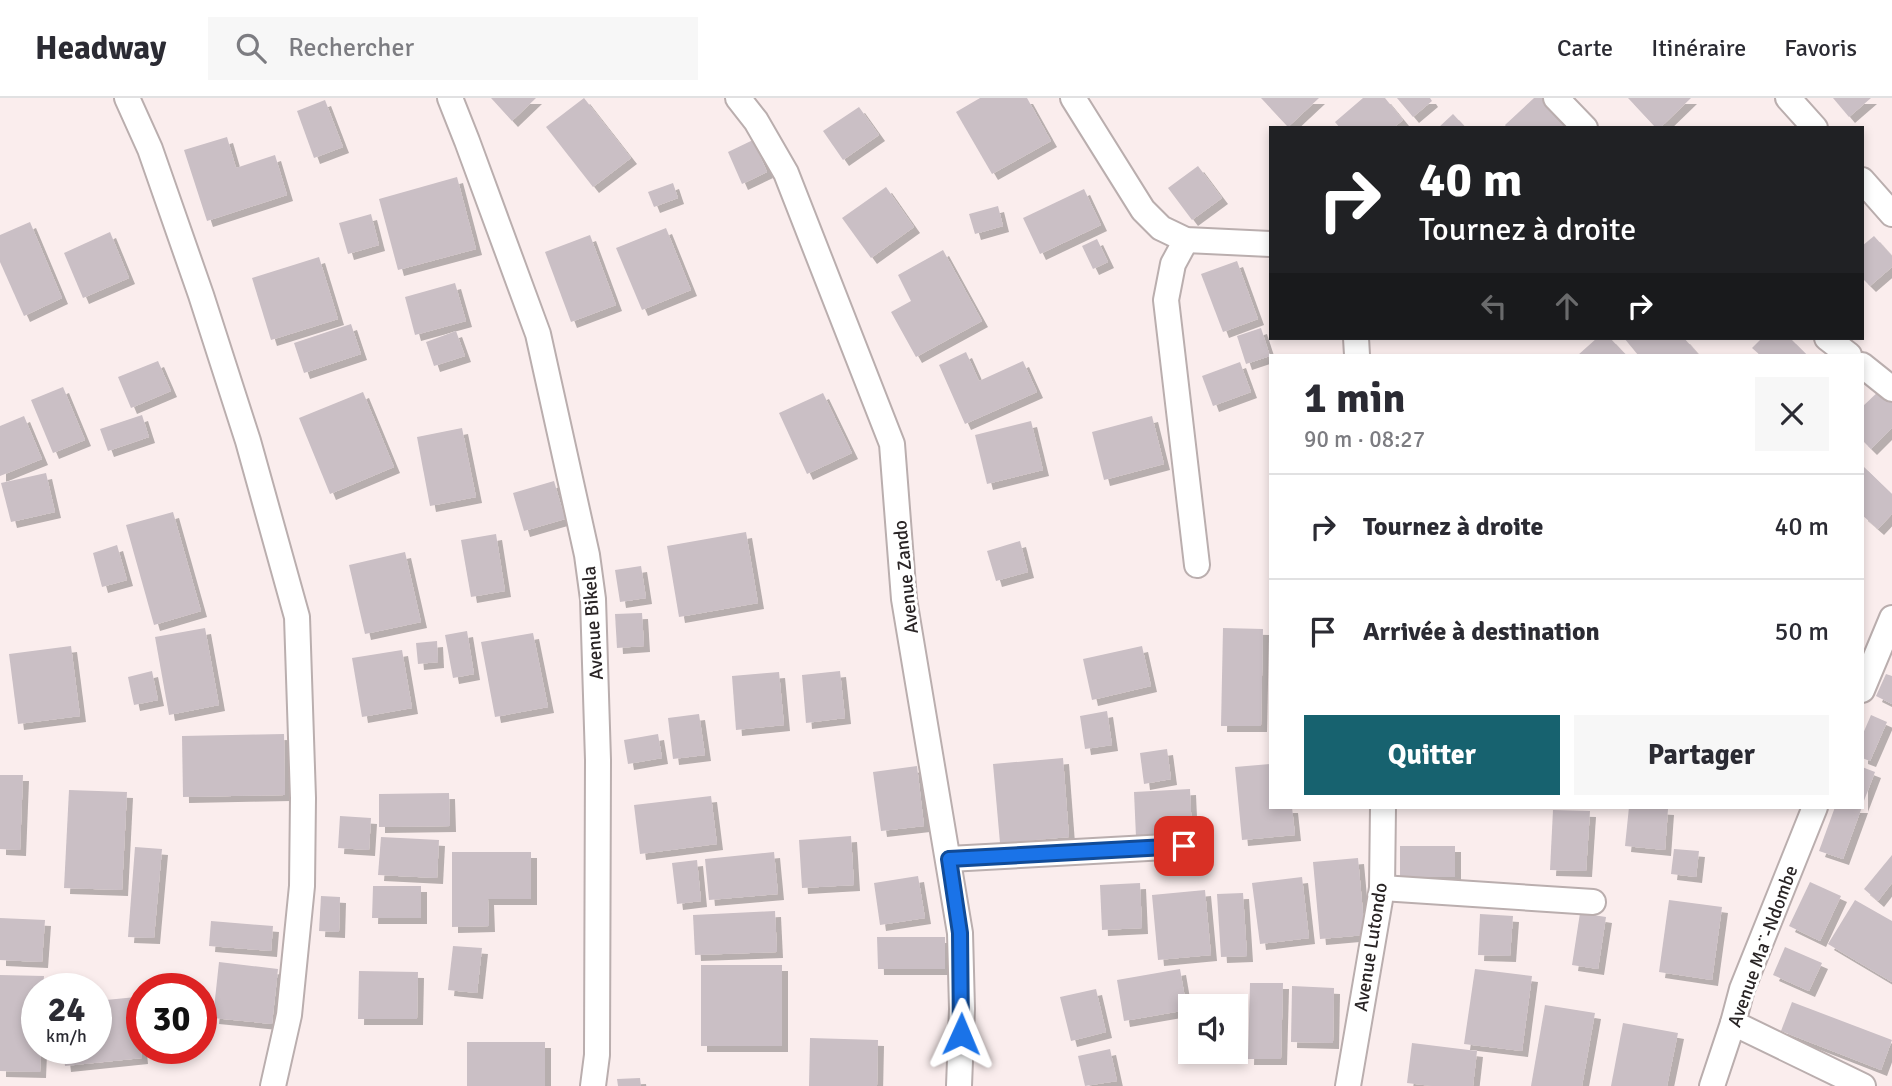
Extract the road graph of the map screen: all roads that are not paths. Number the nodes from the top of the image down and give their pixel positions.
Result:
1 (127, 98) edge
2 (450, 98) edge
3 (738, 98) edge
4 (1073, 98) edge
5 (1556, 98) edge
6 (1788, 98) edge
7 (1583, 126) edge
8 (1813, 126) edge
9 (1864, 182) edge
10 (1892, 214) edge
11 (1186, 240) junction
12 (1269, 244) edge
13 (1830, 340) edge
14 (1848, 354) edge
15 (1864, 367) edge
16 (1892, 389) edge
17 (1197, 565) dead end
18 (1892, 618) edge
19 (1864, 685) edge
20 (1383, 809) edge
21 (1814, 809) edge
22 (1184, 846) dead end
23 (949, 859) junction
24 (1382, 888) junction
25 (1593, 902) dead end
26 (1734, 1023) junction
27 (273, 1086) edge
28 (593, 1086) edge
29 (959, 1086) edge
30 (1348, 1086) edge
31 (1712, 1086) edge
32 (1863, 1086) edge

1 - 27 street
2 - 28 street, Avenue Bikela
3 - 23 street, Avenue Zando
4 - 11 street
5 - 7 street
6 - 8 street
9 - 10 street
11 - 12 street
11 - 17 street
13 - 14 street
15 - 16 street
18 - 19 street
20 - 24 street, Avenue Lutondo
21 - 26 street, Avenue Ma¨-Ndombe
22 - 23 street
23 - 29 street, Avenue Zando
24 - 25 street
24 - 30 street, Avenue Lutondo
26 - 31 street, Avenue Ma¨-Ndombe
26 - 32 street

